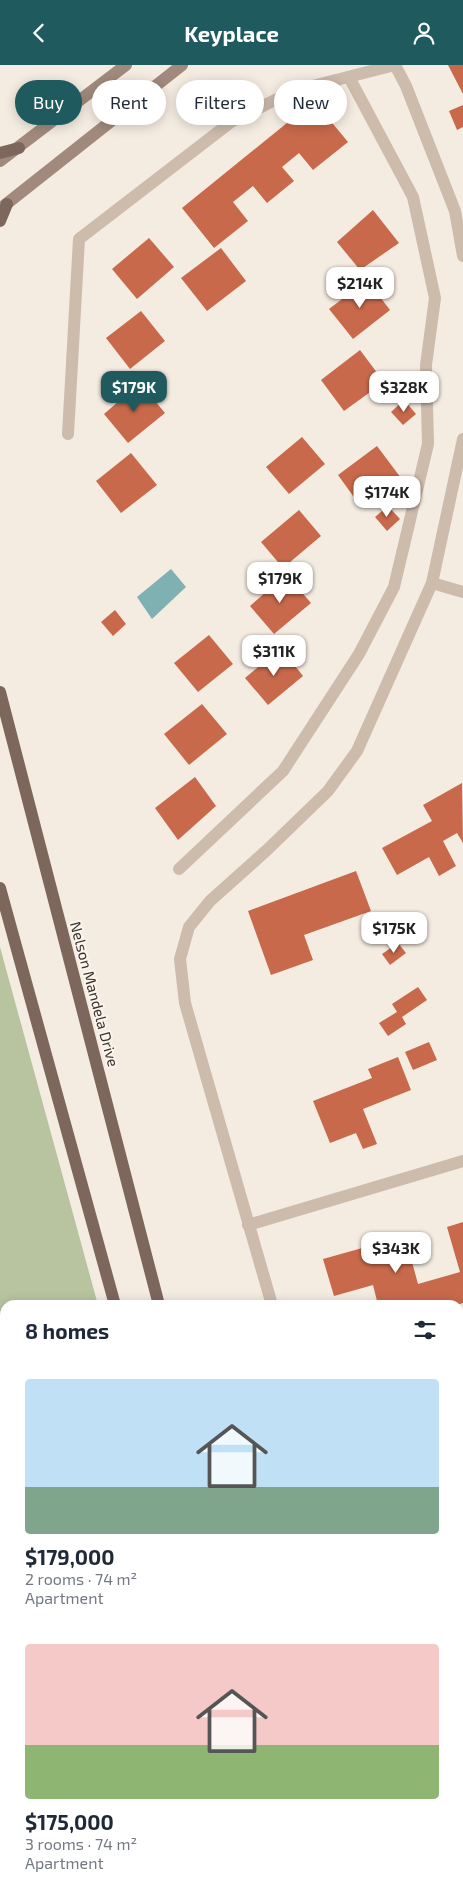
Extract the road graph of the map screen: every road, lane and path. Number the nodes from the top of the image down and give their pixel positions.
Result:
1 (126, 65) edge
2 (182, 65) edge
3 (395, 65) edge
4 (349, 77) junction
5 (19, 148) junction
6 (0, 153) edge
7 (0, 161) edge
8 (4, 207) edge
9 (0, 221) edge
10 (463, 255) edge
11 (68, 434) dead end
12 (463, 439) edge
13 (432, 583) junction
14 (463, 592) edge
15 (0, 692) edge
16 (179, 869) dead end
17 (0, 888) edge
18 (463, 1161) edge
19 (248, 1225) junction
20 (114, 1300) edge
21 (157, 1300) edge
22 (270, 1300) edge

1 - 5 main road
2 - 8 main road
3 - 4 street
3 - 10 street
4 - 11 street
4 - 16 street
5 - 6 main road
5 - 7 main road
8 - 9 main road
12 - 13 street
13 - 14 street
13 - 19 street
15 - 21 main road, Nelson Mandela Drive
17 - 20 main road
18 - 19 street
19 - 22 street

